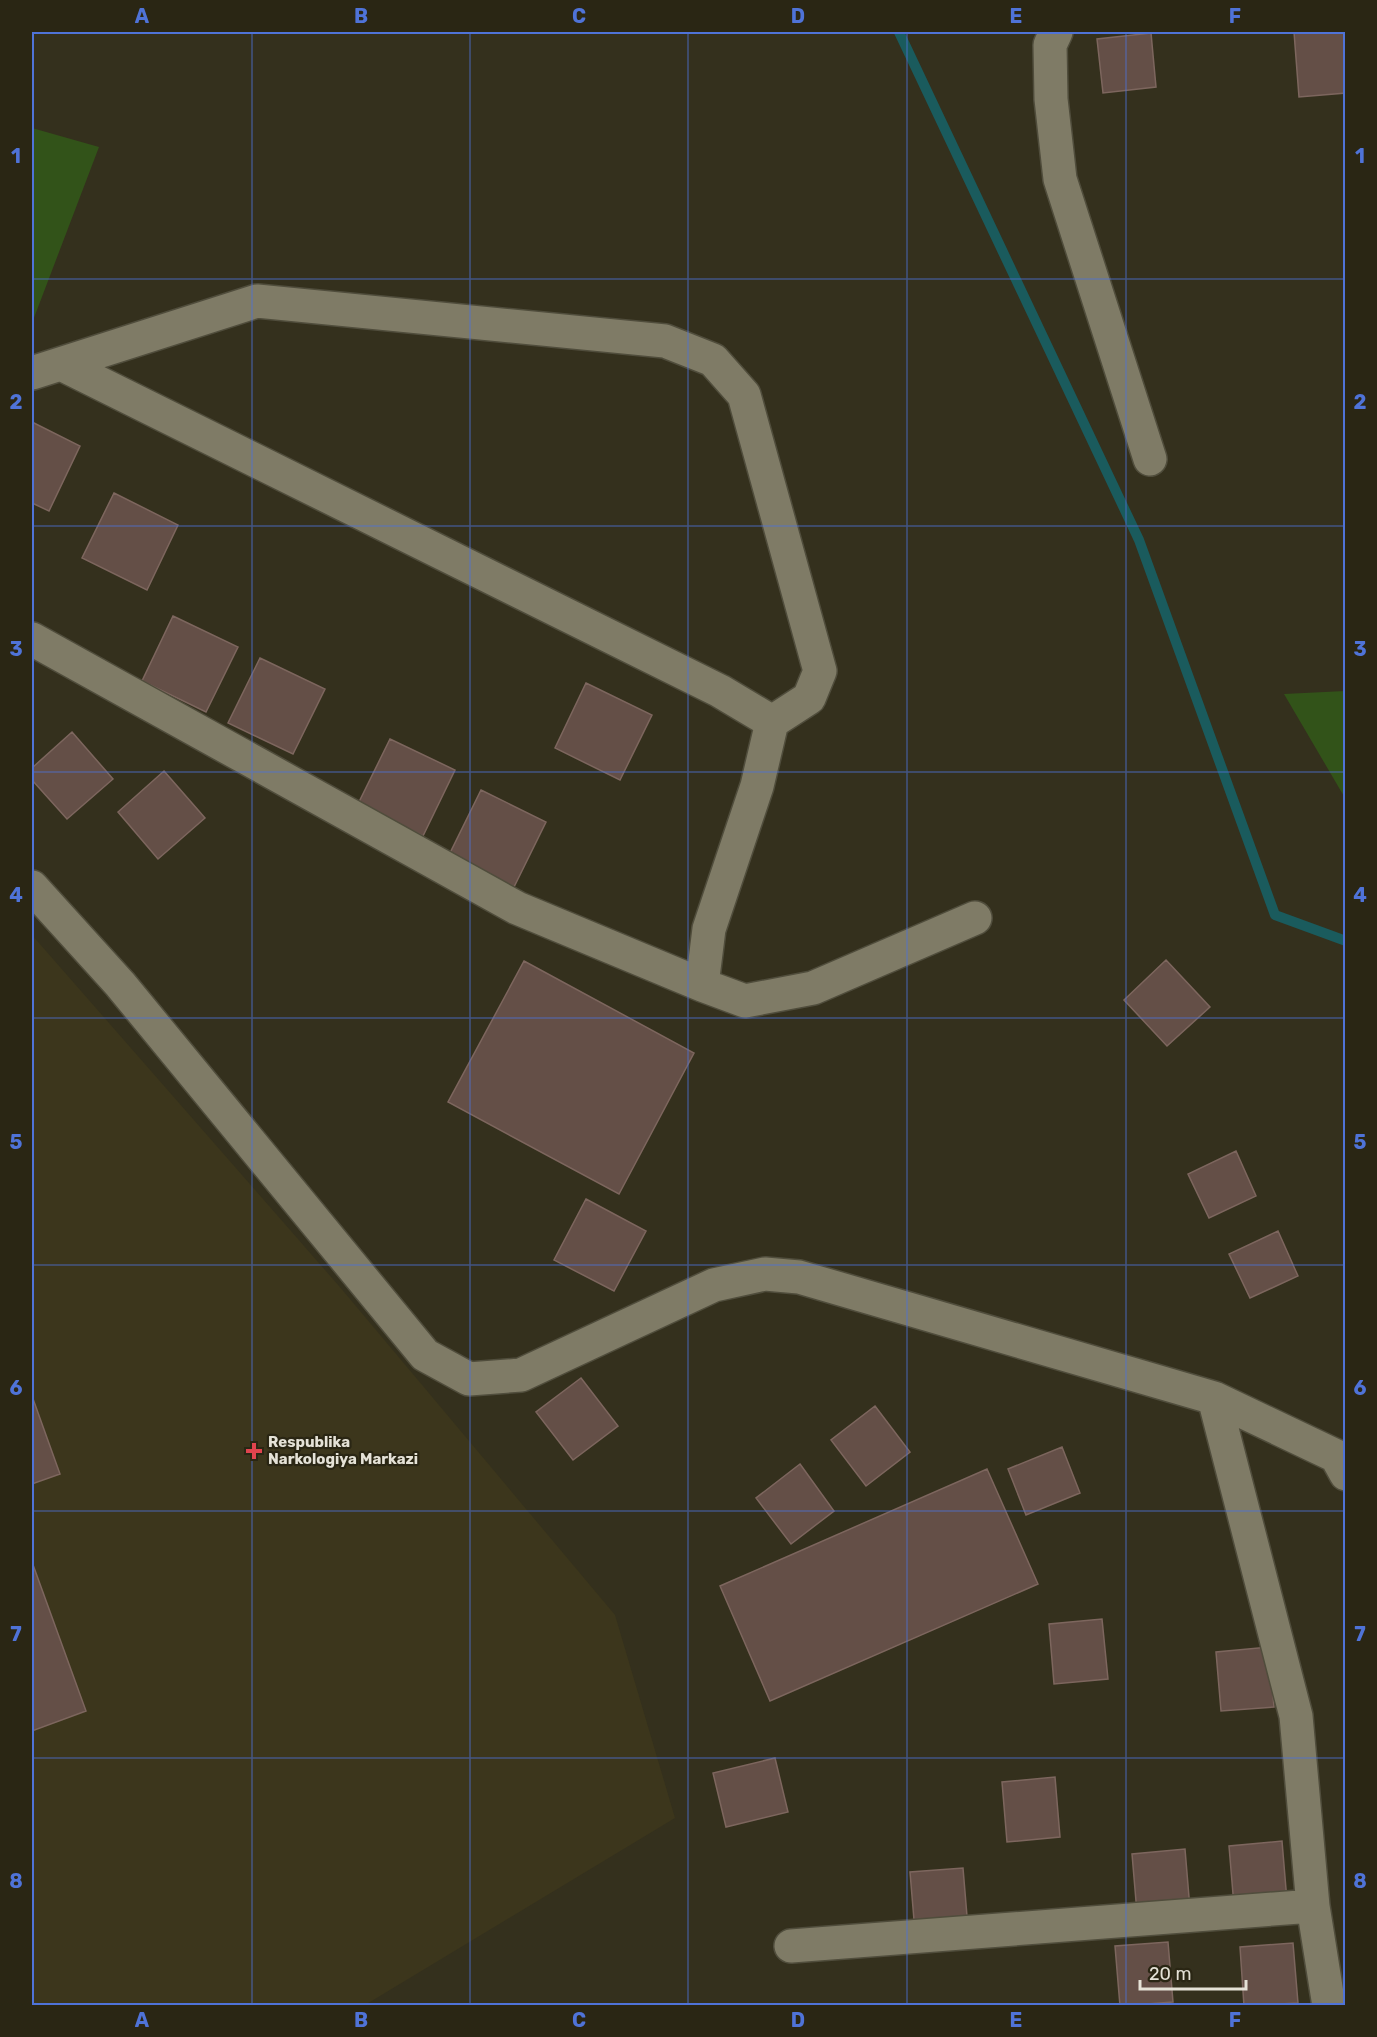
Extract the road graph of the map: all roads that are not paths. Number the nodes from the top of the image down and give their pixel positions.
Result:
1 (1056, 32) edge
2 (46, 369) edge
3 (1150, 459) dead end
4 (32, 639) edge
5 (772, 722) junction
6 (32, 887) edge
7 (975, 918) dead end
8 (702, 985) junction
9 (1214, 1398) junction
10 (1342, 1459) edge
11 (1314, 1906) junction
12 (791, 1946) dead end
13 (1329, 2006) edge

1 - 3 street
2 - 5 street
2 - 5 street
4 - 8 street
5 - 8 street
6 - 9 street
7 - 8 street
9 - 10 street
9 - 11 street
11 - 12 street
11 - 13 street

